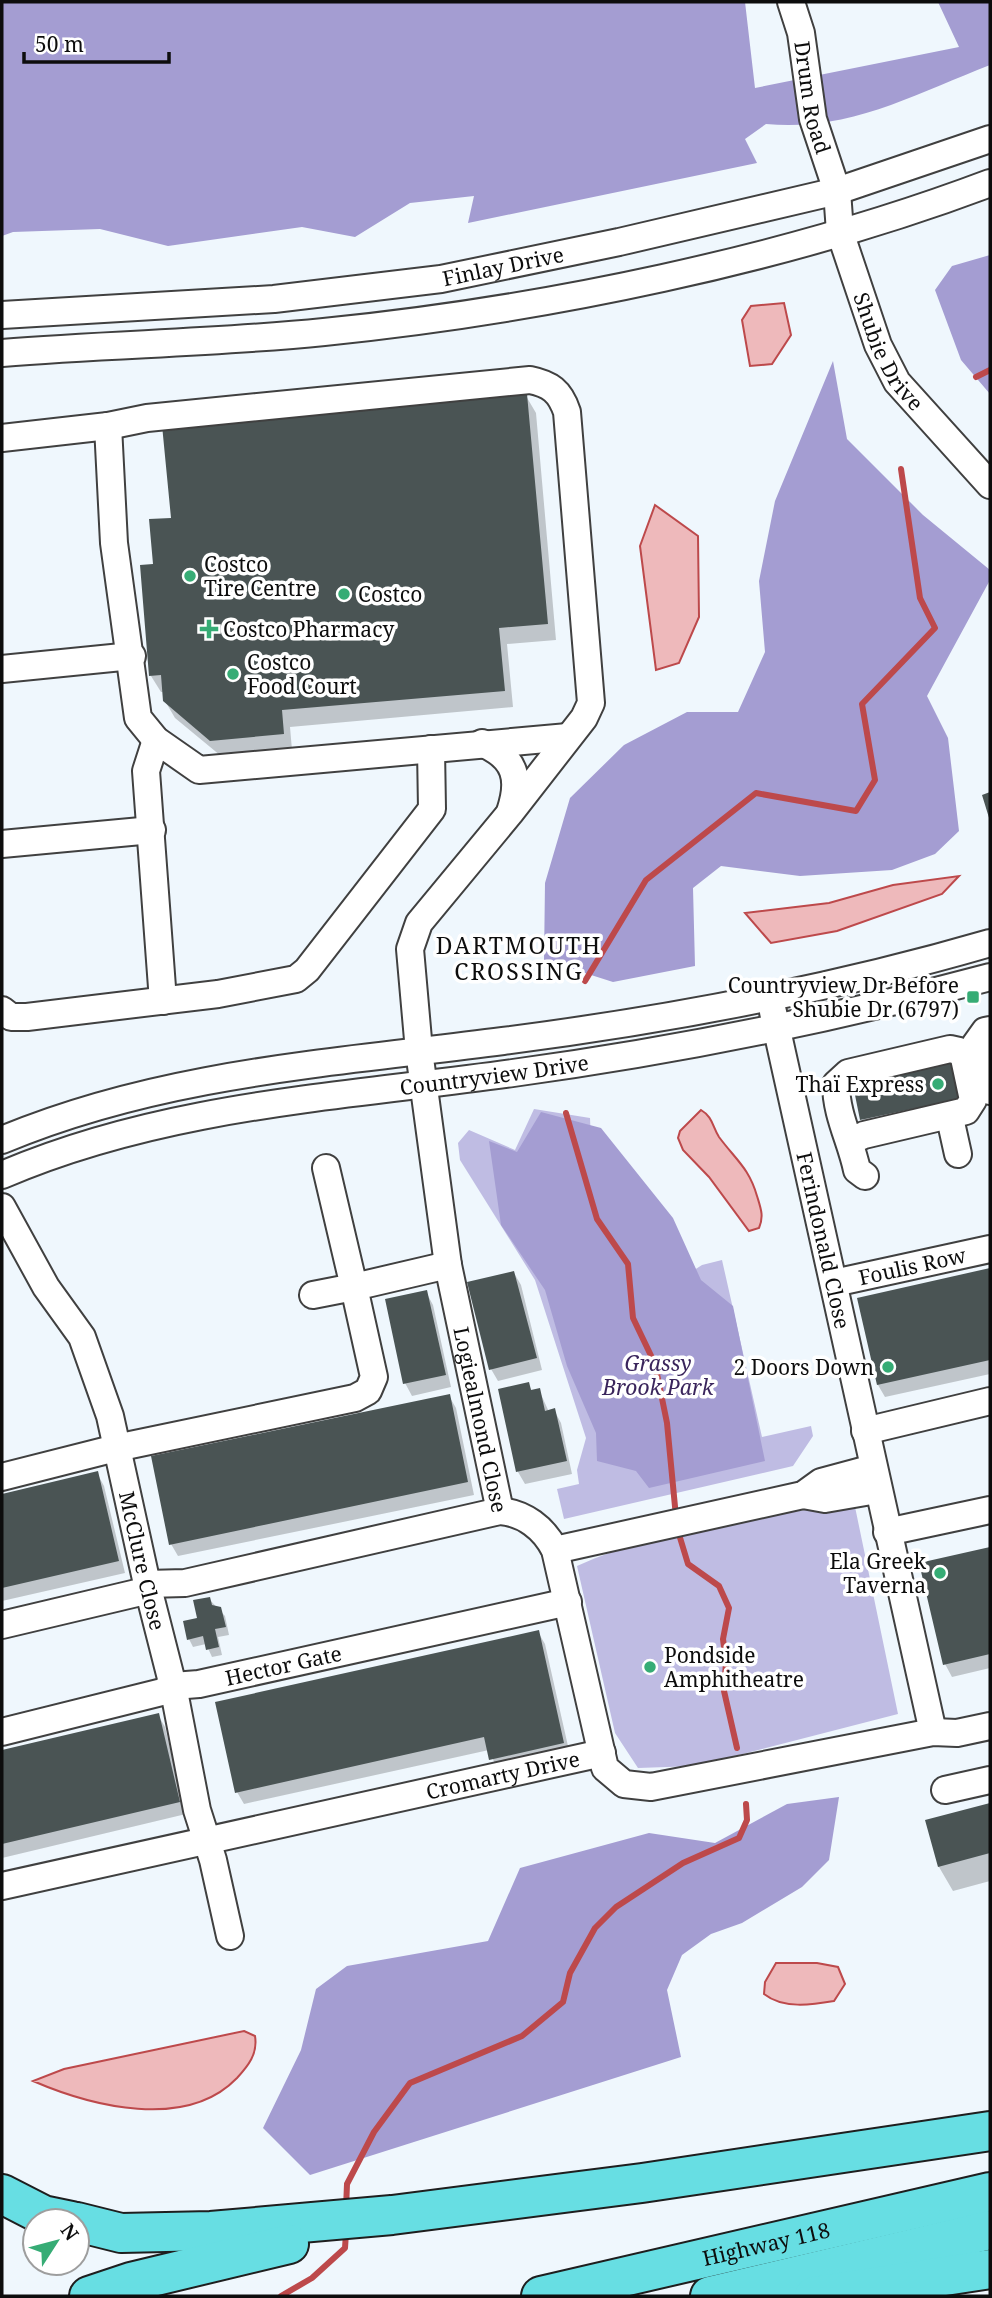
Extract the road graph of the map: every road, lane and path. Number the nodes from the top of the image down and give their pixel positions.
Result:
1 (791, 2) edge
2 (990, 139) edge
3 (990, 183) edge
4 (837, 191) junction
5 (840, 232) junction
6 (2, 315) edge
7 (2, 353) edge
8 (108, 426) junction
9 (2, 438) edge
10 (990, 485) edge
11 (132, 656) junction
12 (2, 670) edge
13 (568, 737) junction
14 (156, 740) junction
15 (482, 743) junction
16 (431, 749) junction
17 (510, 813) junction
18 (152, 830) junction
19 (2, 844) edge
20 (990, 943) edge
21 (990, 977) edge
22 (769, 997) junction
23 (163, 1001) junction
24 (2, 1010) edge
25 (776, 1028) junction
26 (990, 1030) edge
27 (419, 1051) junction
28 (423, 1084) junction
29 (990, 1091) edge
30 (950, 1118) junction
31 (2, 1140) edge
32 (852, 1141) junction
33 (958, 1154) dead end
34 (326, 1168) dead end
35 (2, 1175) edge
36 (865, 1176) dead end
37 (2, 1207) edge
38 (990, 1249) edge
39 (448, 1265) junction
40 (834, 1283) junction
41 (354, 1287) junction
42 (313, 1295) dead end
43 (990, 1401) edge
44 (865, 1431) junction
45 (116, 1448) junction
46 (2, 1477) edge
47 (875, 1479) junction
48 (990, 1510) edge
49 (500, 1511) junction
50 (887, 1532) junction
51 (566, 1547) junction
52 (146, 1584) junction
53 (568, 1602) junction
54 (2, 1625) edge
55 (173, 1686) junction
56 (990, 1726) edge
57 (2, 1732) edge
58 (933, 1732) junction
59 (602, 1753) junction
60 (990, 1780) edge
61 (945, 1790) dead end
62 (207, 1843) junction
63 (2, 1886) edge
64 (230, 1936) dead end
65 (990, 2131) edge
66 (990, 2192) edge
67 (2, 2194) edge
68 (27, 2207) edge
69 (91, 2226) edge
70 (990, 2230) edge
71 (305, 2231) junction
72 (990, 2269) edge
73 (89, 2296) edge
74 (541, 2296) edge
75 (710, 2296) edge
76 (814, 2296) edge

1 - 4 street, Drum Road
2 - 4 street, Finlay Drive
3 - 5 street, Finlay Drive
4 - 5 street, Shubie Drive
4 - 6 street, Finlay Drive
5 - 7 street, Finlay Drive
5 - 10 street, Shubie Drive
8 - 9 street
8 - 11 street
8 - 13 street, Logiealmond Close
11 - 12 street
11 - 14 street
13 - 15 street
13 - 17 street, Logiealmond Close
14 - 16 street
14 - 18 street
15 - 16 street
15 - 17 street
16 - 23 street
17 - 27 street, Logiealmond Close
18 - 19 street
18 - 23 street
20 - 22 street, Countryview Drive
21 - 25 street, Countryview Drive
22 - 25 street, Ferindonald Close
22 - 27 street, Countryview Drive
23 - 24 street
25 - 28 street, Countryview Drive
25 - 40 street, Ferindonald Close
26 - 29 street
27 - 28 street, Logiealmond Close
27 - 31 street, Countryview Drive
28 - 35 street, Countryview Drive
28 - 39 street, Logiealmond Close
30 - 32 street
30 - 32 street
30 - 33 street
32 - 36 street
34 - 41 street
37 - 45 street, McClure Close
38 - 40 street, Foulis Row
39 - 41 street
39 - 49 street, Logiealmond Close
40 - 44 street, Ferindonald Close
41 - 42 street
41 - 45 street
43 - 44 street
44 - 47 street, Ferindonald Close
45 - 46 street
45 - 52 street, McClure Close
47 - 50 street, Ferindonald Close
47 - 51 street
48 - 50 street
49 - 51 street, Logiealmond Close
49 - 52 street
50 - 58 street, Ferindonald Close
51 - 53 street, Logiealmond Close
52 - 54 street
52 - 55 street, McClure Close
53 - 55 street, Hector Gate
53 - 59 street, Logiealmond Close
55 - 57 street, Hector Gate
55 - 62 street, McClure Close
56 - 58 street, Cromarty Drive
58 - 59 street, Cromarty Drive
59 - 62 street, Cromarty Drive
60 - 61 street
62 - 63 street, Cromarty Drive
62 - 64 street, McClure Close
65 - 71 highway
66 - 74 highway, Highway 118
67 - 68 highway
69 - 71 highway
70 - 75 highway, Highway 118
71 - 73 highway
72 - 76 highway

